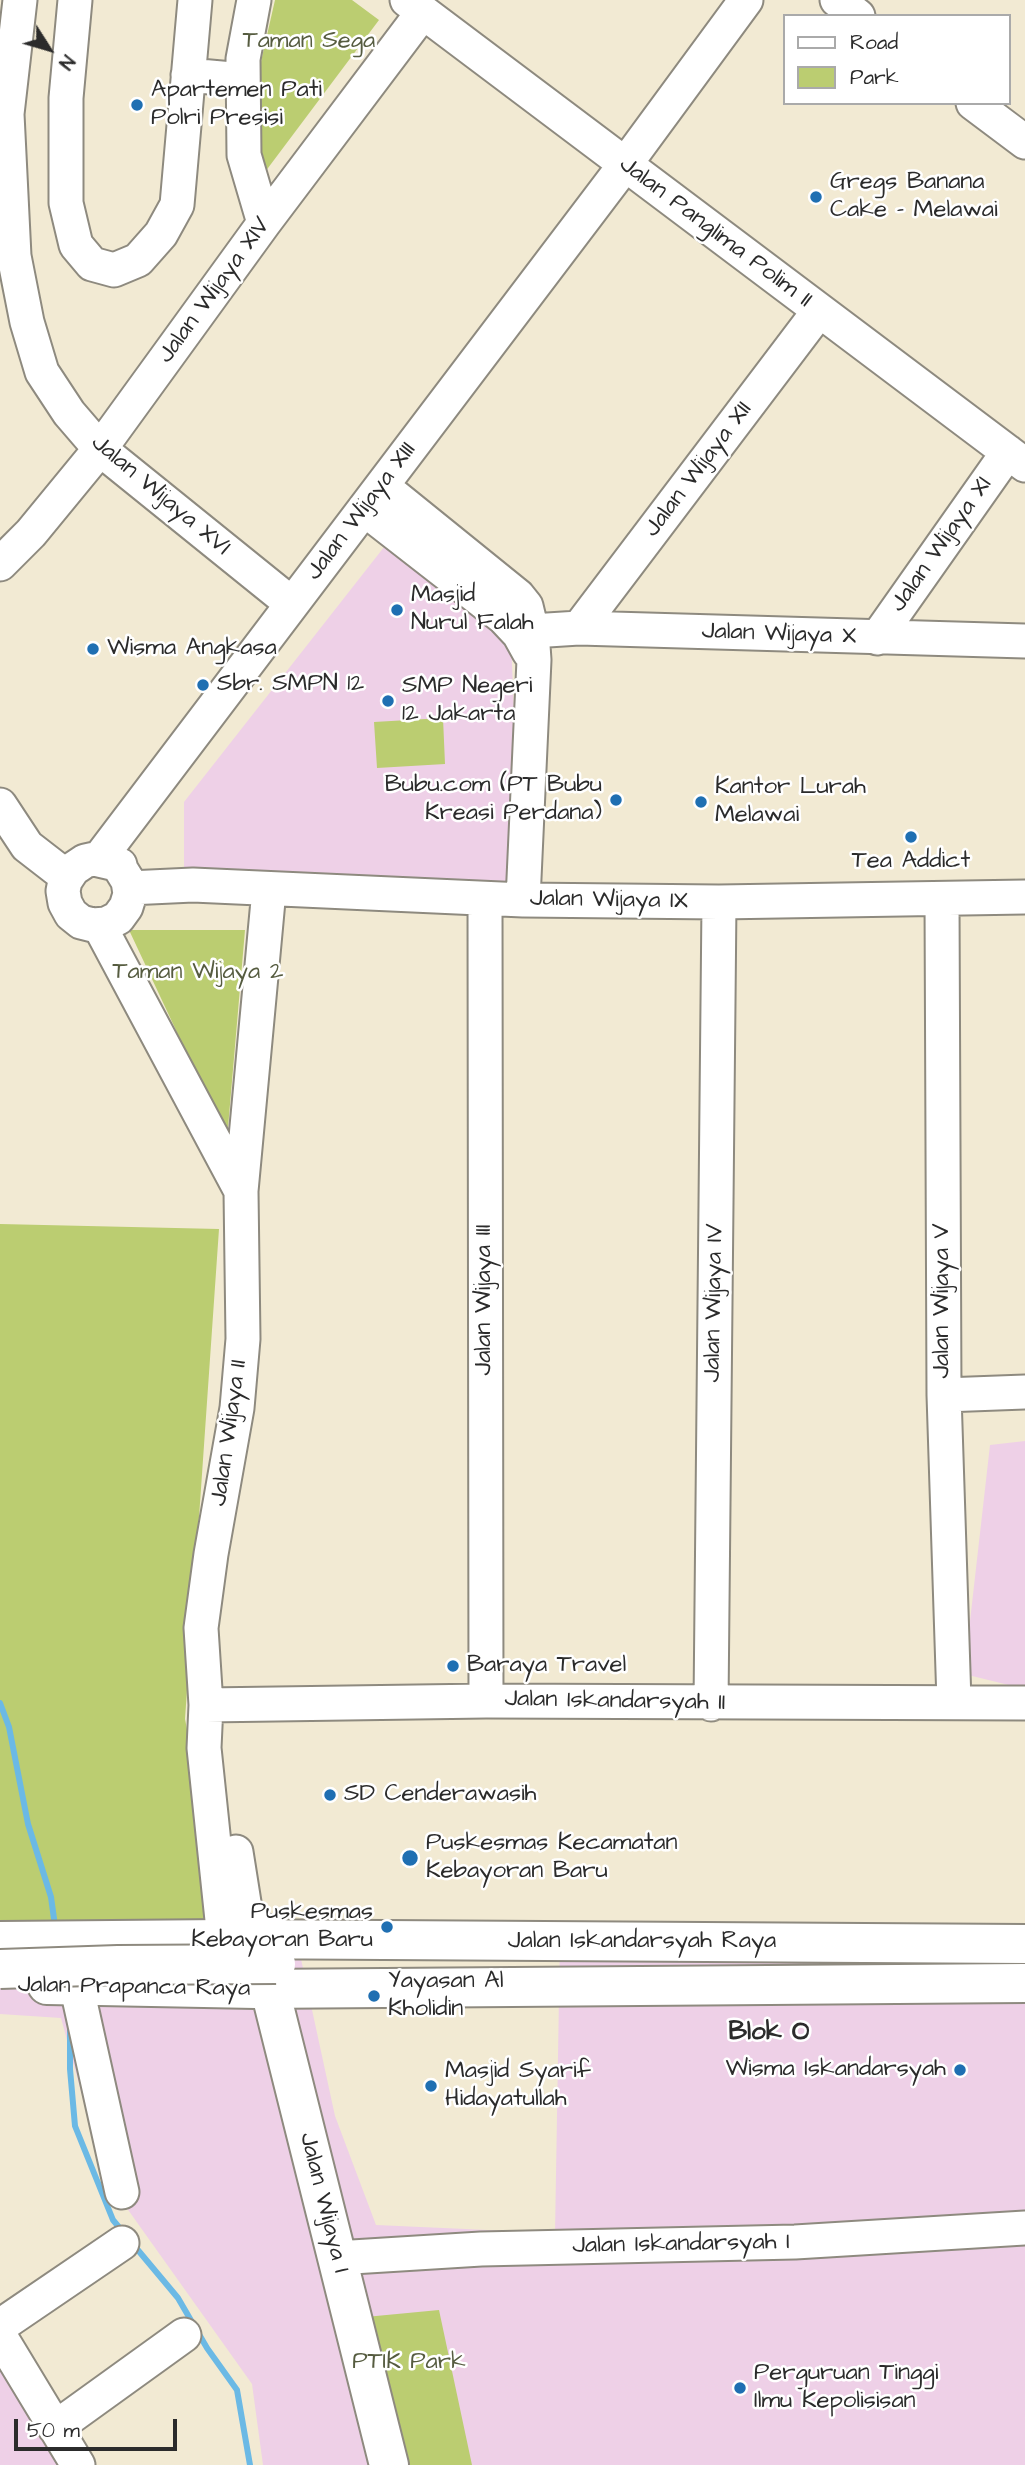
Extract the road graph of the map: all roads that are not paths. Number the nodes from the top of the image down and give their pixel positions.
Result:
1 (20, 0) edge
2 (75, 0) edge
3 (195, 0) edge
4 (254, 0) edge
5 (746, 0) edge
6 (837, 0) edge
7 (415, 6) edge
8 (855, 14) edge
9 (189, 64) junction
10 (243, 69) junction
11 (976, 105) edge
12 (3, 114) edge
13 (1025, 142) edge
14 (624, 166) junction
15 (264, 223) junction
16 (819, 311) junction
17 (100, 449) junction
18 (1016, 459) edge
19 (373, 497) junction
20 (0, 564) edge
21 (292, 604) junction
22 (579, 628) junction
23 (877, 638) junction
24 (1025, 641) edge
25 (529, 642) junction
26 (0, 806) edge
27 (113, 870) junction
28 (67, 877) junction
29 (269, 890) junction
30 (1025, 897) edge
31 (485, 899) junction
32 (942, 899) junction
33 (523, 900) junction
34 (719, 902) junction
35 (99, 925) junction
36 (241, 1192) junction
37 (1025, 1392) edge
38 (944, 1395) junction
39 (208, 1695) junction
40 (486, 1701) junction
41 (954, 1702) junction
42 (1025, 1703) edge
43 (711, 1704) junction
44 (258, 1940) junction
45 (0, 1941) edge
46 (1025, 1944) edge
47 (1025, 1965) edge
48 (0, 1969) edge
49 (1025, 1983) edge
50 (76, 1984) junction
51 (0, 1987) edge
52 (227, 1987) junction
53 (268, 1989) junction
54 (122, 2192) dead end
55 (1025, 2228) edge
56 (122, 2243) dead end
57 (337, 2258) junction
58 (0, 2326) edge
59 (184, 2335) dead end
60 (0, 2336) edge
61 (55, 2428) junction
62 (78, 2465) edge
63 (370, 2465) edge
64 (389, 2465) edge

1 - 12 street, Jalan Wijaya XVI
2 - 9 street
3 - 9 street
4 - 10 street
5 - 14 street, Jalan Wijaya XIII
6 - 8 street
7 - 14 street, Jalan Panglima Polim II
7 - 15 street, Jalan Wijaya XIV
9 - 10 street
10 - 15 street
11 - 13 street
12 - 17 street, Jalan Wijaya XVI
14 - 16 street, Jalan Panglima Polim II
14 - 19 street, Jalan Wijaya XIII
15 - 17 street, Jalan Wijaya XIV
16 - 18 street, Jalan Panglima Polim II
16 - 22 street, Jalan Wijaya XII
17 - 20 street, Jalan Wijaya XIV
17 - 21 street, Jalan Wijaya XVI
18 - 23 street, Jalan Wijaya XI
19 - 21 street, Jalan Wijaya XIII
19 - 25 street
21 - 27 street, Jalan Wijaya XIII
22 - 23 street, Jalan Wijaya X
22 - 25 street, Jalan Wijaya X
23 - 24 street, Jalan Wijaya X
25 - 33 street
26 - 28 street
27 - 28 street
27 - 29 street, Jalan Wijaya IX
27 - 35 street
28 - 35 street
29 - 31 street, Jalan Wijaya IX
29 - 36 street, Jalan Wijaya II
30 - 32 street, Jalan Wijaya IX
31 - 33 street, Jalan Wijaya IX
31 - 40 street, Jalan Wijaya III
32 - 34 street, Jalan Wijaya IX
32 - 38 street, Jalan Wijaya V
33 - 34 street, Jalan Wijaya IX
34 - 43 street, Jalan Wijaya IV
35 - 36 street, Jalan Wijaya II
36 - 39 street, Jalan Wijaya II
37 - 38 street
38 - 41 street, Jalan Wijaya V
39 - 40 street, Jalan Iskandarsyah II
39 - 44 street, Jalan Wijaya II
39 - 44 street, Jalan Wijaya II
40 - 43 street, Jalan Iskandarsyah II
41 - 42 street, Jalan Iskandarsyah II
41 - 43 street, Jalan Iskandarsyah II
44 - 45 main road, Jalan Prapanca Raya
44 - 46 main road, Jalan Iskandarsyah Raya
44 - 53 main road, Jalan Wijaya I
47 - 48 main road, bridge
49 - 53 main road, Jalan Iskandarsyah Raya
50 - 51 main road, Jalan Prapanca Raya
50 - 52 main road, Jalan Prapanca Raya
50 - 54 street
52 - 53 main road, Jalan Prapanca Raya
52 - 63 main road, Jalan Wijaya I
53 - 57 main road, Jalan Wijaya I
55 - 57 street, Jalan Iskandarsyah I
56 - 58 street
57 - 64 main road, Jalan Wijaya I
59 - 61 street
60 - 61 street
61 - 62 street

